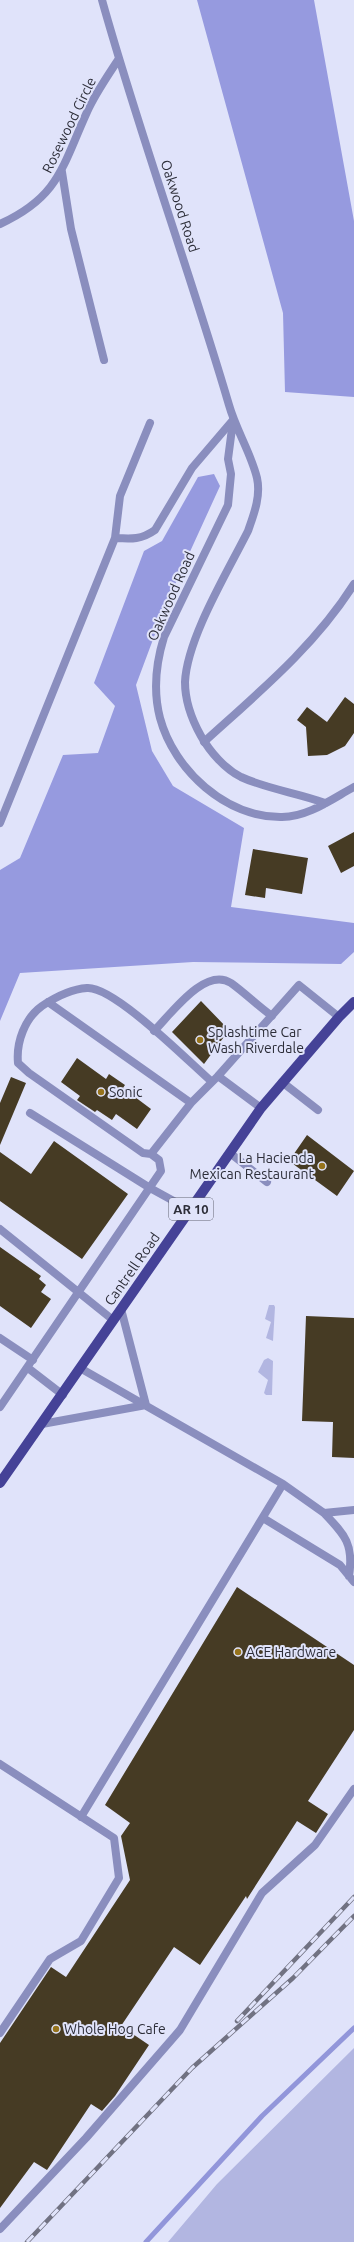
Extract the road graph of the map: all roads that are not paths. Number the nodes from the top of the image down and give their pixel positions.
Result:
1 (102, 0) edge
2 (118, 60) junction
3 (62, 172) junction
4 (0, 224) edge
5 (104, 360) dead end
6 (233, 420) junction
7 (150, 423) dead end
8 (115, 538) junction
9 (354, 584) edge
10 (204, 742) junction
11 (354, 787) edge
12 (325, 803) junction
13 (0, 823) edge
14 (48, 1002) junction
15 (354, 1002) edge
16 (272, 1016) junction
17 (339, 1017) junction
18 (154, 1031) junction
19 (215, 1079) junction
20 (282, 1082) junction
21 (191, 1103) junction
22 (261, 1108) junction
23 (318, 1110) dead end
24 (30, 1113) dead end
25 (230, 1153) junction
26 (151, 1154) junction
27 (266, 1182) dead end
28 (150, 1188) junction
29 (190, 1210) junction
30 (0, 1229) edge
31 (79, 1291) junction
32 (121, 1309) junction
33 (113, 1320) junction
34 (0, 1338) edge
35 (33, 1360) junction
36 (28, 1368) junction
37 (80, 1368) junction
38 (63, 1395) junction
39 (146, 1405) junction
40 (0, 1406) edge
41 (42, 1424) junction
42 (1, 1479) edge
43 (283, 1484) junction
44 (354, 1510) edge
45 (324, 1513) junction
46 (263, 1518) junction
47 (352, 1579) edge
48 (0, 1764) edge
49 (354, 1789) edge
50 (81, 1817) junction
51 (0, 2033) edge
52 (0, 2229) edge

1 - 2 street, Oakwood Road
2 - 3 street, Rosewood Circle
2 - 6 street, Oakwood Road
3 - 4 street, Rosewood Circle
3 - 5 street
6 - 8 street
6 - 10 street, Oakwood Road
6 - 12 street, Oakwood Road
7 - 8 street
8 - 13 street
9 - 10 street
10 - 12 street, Oakwood Road
11 - 12 street, Oakwood Road
14 - 18 street
14 - 21 street
14 - 26 street
15 - 17 main road, Cantrell Road / AR 10
16 - 17 street
16 - 18 street
16 - 19 street
17 - 20 main road, Cantrell Road / AR 10
18 - 19 street
19 - 21 street
19 - 22 street
20 - 22 main road, Cantrell Road / AR 10
20 - 23 street
21 - 26 street
22 - 25 main road, Cantrell Road / AR 10
24 - 28 street
25 - 27 street
25 - 29 main road, Cantrell Road / AR 10
26 - 28 street
28 - 29 street
28 - 31 street
29 - 32 main road, Cantrell Road / AR 10
30 - 31 street
31 - 33 street
31 - 35 street
32 - 33 main road, Cantrell Road / AR 10
32 - 39 street
33 - 37 main road, Cantrell Road / AR 10
34 - 35 street
35 - 36 street
36 - 38 street
36 - 40 street
37 - 38 main road, Cantrell Road / AR 10
37 - 39 street
38 - 41 main road, Cantrell Road / AR 10
39 - 41 street
39 - 43 street
41 - 42 main road, Cantrell Road / AR 10
43 - 45 street
43 - 46 street
44 - 45 street
45 - 47 street
46 - 47 street
46 - 50 street
48 - 50 street
49 - 52 street
50 - 51 street

